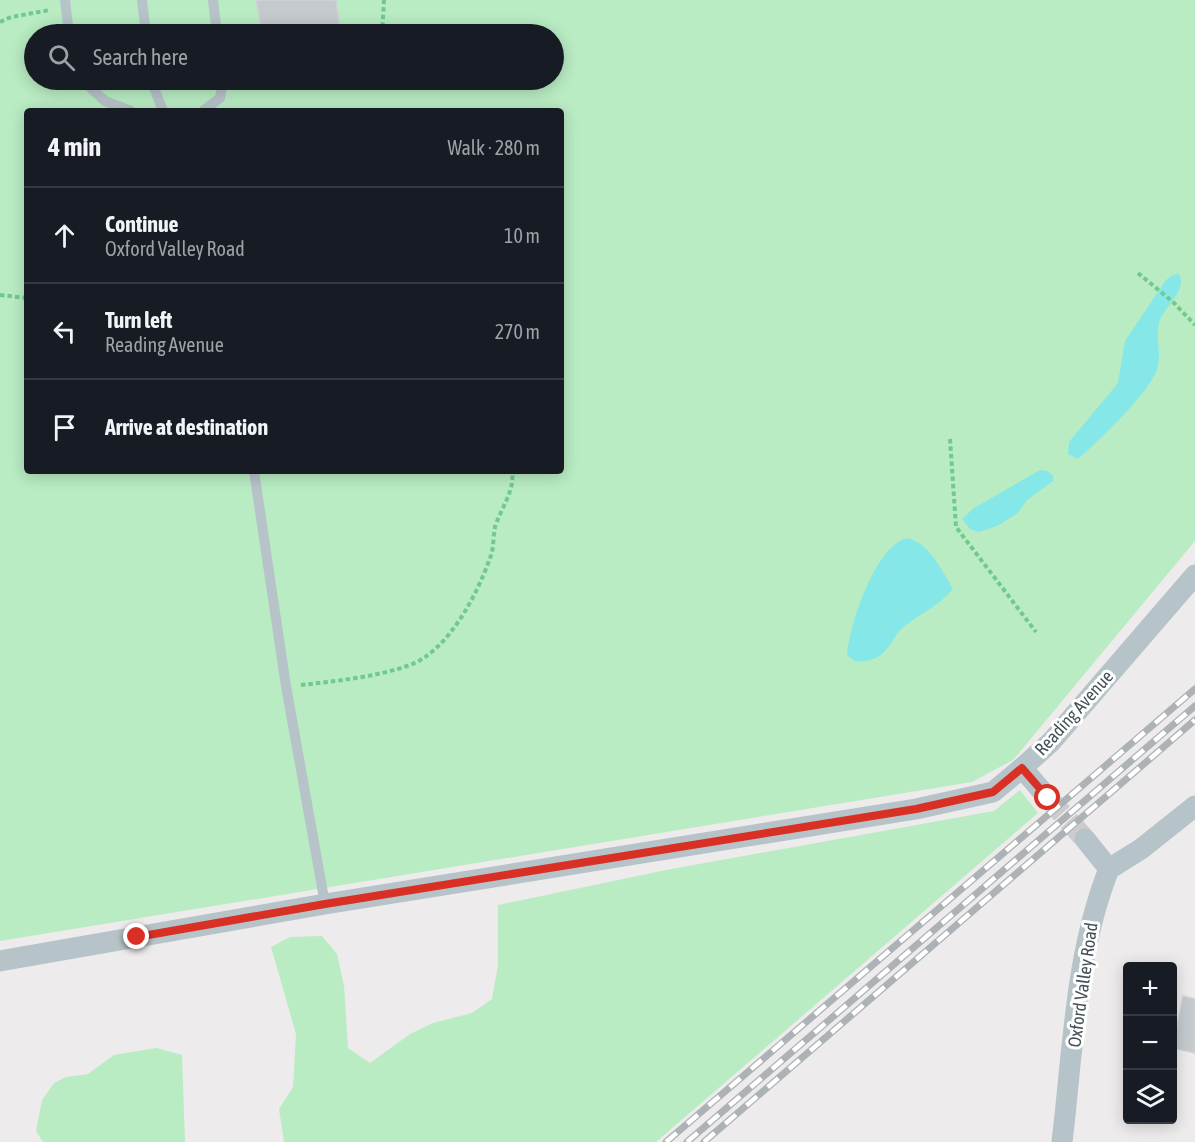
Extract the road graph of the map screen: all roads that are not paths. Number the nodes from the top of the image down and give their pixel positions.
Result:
1 (142, 0) edge
2 (213, 0) edge
3 (65, 3) edge
4 (68, 24) edge
5 (145, 24) edge
6 (216, 24) edge
7 (93, 90) edge
8 (155, 90) edge
9 (222, 90) edge
10 (123, 108) edge
11 (162, 108) edge
12 (207, 108) edge
13 (254, 474) edge
14 (1195, 575) edge
15 (1022, 768) junction
16 (1048, 798) tunnel mouth
17 (1195, 806) edge
18 (1085, 839) tunnel mouth
19 (1109, 869) junction
20 (325, 904) junction
21 (0, 961) edge
22 (1062, 1142) edge

1 - 5 lane
2 - 6 lane
3 - 4 lane
7 - 10 lane
8 - 11 lane
9 - 12 lane
13 - 20 lane
14 - 15 street, Reading Avenue
15 - 16 street
15 - 20 street, Reading Avenue
17 - 19 street
18 - 19 street
19 - 22 street, Oxford Valley Road
20 - 21 street, Reading Avenue

